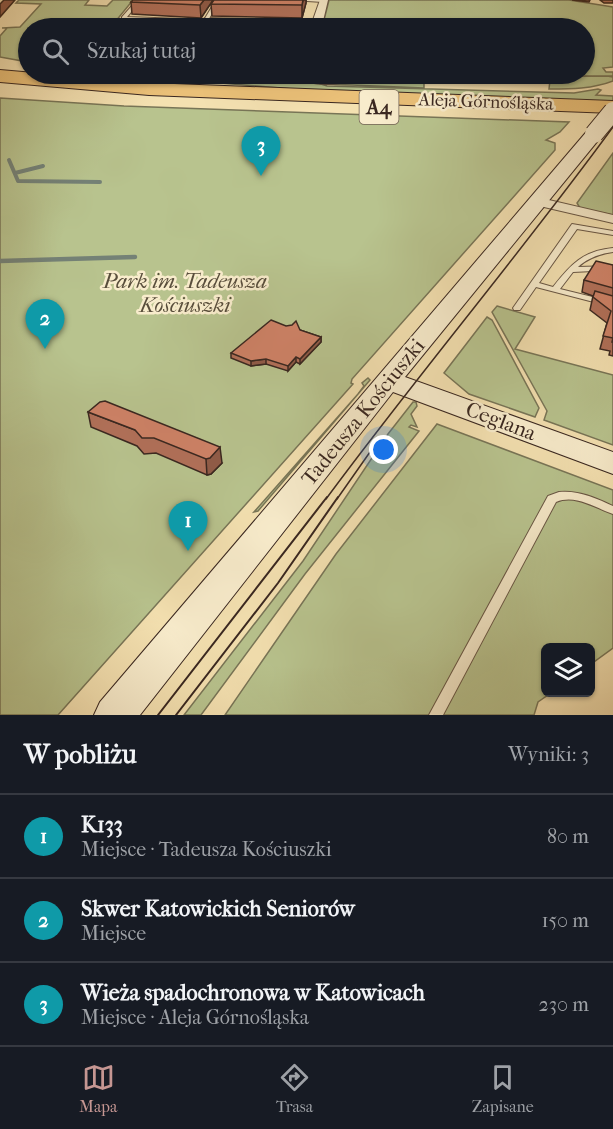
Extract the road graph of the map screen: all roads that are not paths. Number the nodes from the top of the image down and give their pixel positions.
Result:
1 (139, 0) edge
2 (218, 0) edge
3 (293, 0) edge
4 (323, 1) edge
5 (124, 18) edge
6 (207, 18) edge
7 (319, 18) edge
8 (0, 26) edge
9 (10, 26) dead end
10 (0, 59) edge
11 (18, 63) edge
12 (0, 65) edge
13 (18, 65) edge
14 (0, 76) edge
15 (18, 78) edge
16 (93, 84) edge
17 (198, 84) edge
18 (0, 88) edge
19 (0, 94) edge
20 (323, 96) junction
21 (145, 99) junction
22 (613, 107) edge
23 (613, 114) edge
24 (536, 201) junction
25 (613, 219) edge
26 (613, 233) edge
27 (613, 250) edge
28 (613, 268) edge
29 (572, 270) junction
30 (534, 284) junction
31 (555, 290) junction
32 (613, 305) edge
33 (517, 308) dead end
34 (388, 380) junction
35 (613, 463) edge
36 (613, 510) edge
37 (115, 715) edge
38 (436, 715) edge

1 - 5 lane
2 - 6 lane
3 - 4 lane
4 - 7 street
8 - 9 lane
10 - 11 highway
12 - 13 highway
14 - 15 highway, Aleja Górnośląska / A4
16 - 20 highway, Aleja Górnośląska / A4
17 - 20 highway
18 - 21 highway, Aleja Górnośląska / A4
19 - 21 highway
20 - 22 highway, Aleja Górnośląska / A4
21 - 23 highway, Aleja Górnośląska / A4
23 - 24 street, Tadeusza Kościuszki, bridge
24 - 25 street
24 - 34 street, Tadeusza Kościuszki
26 - 30 lane
27 - 29 lane
28 - 29 lane
29 - 31 lane
30 - 31 lane
30 - 33 lane
31 - 32 lane
34 - 35 street, Ceglana
34 - 37 street, Tadeusza Kościuszki
36 - 38 lane

